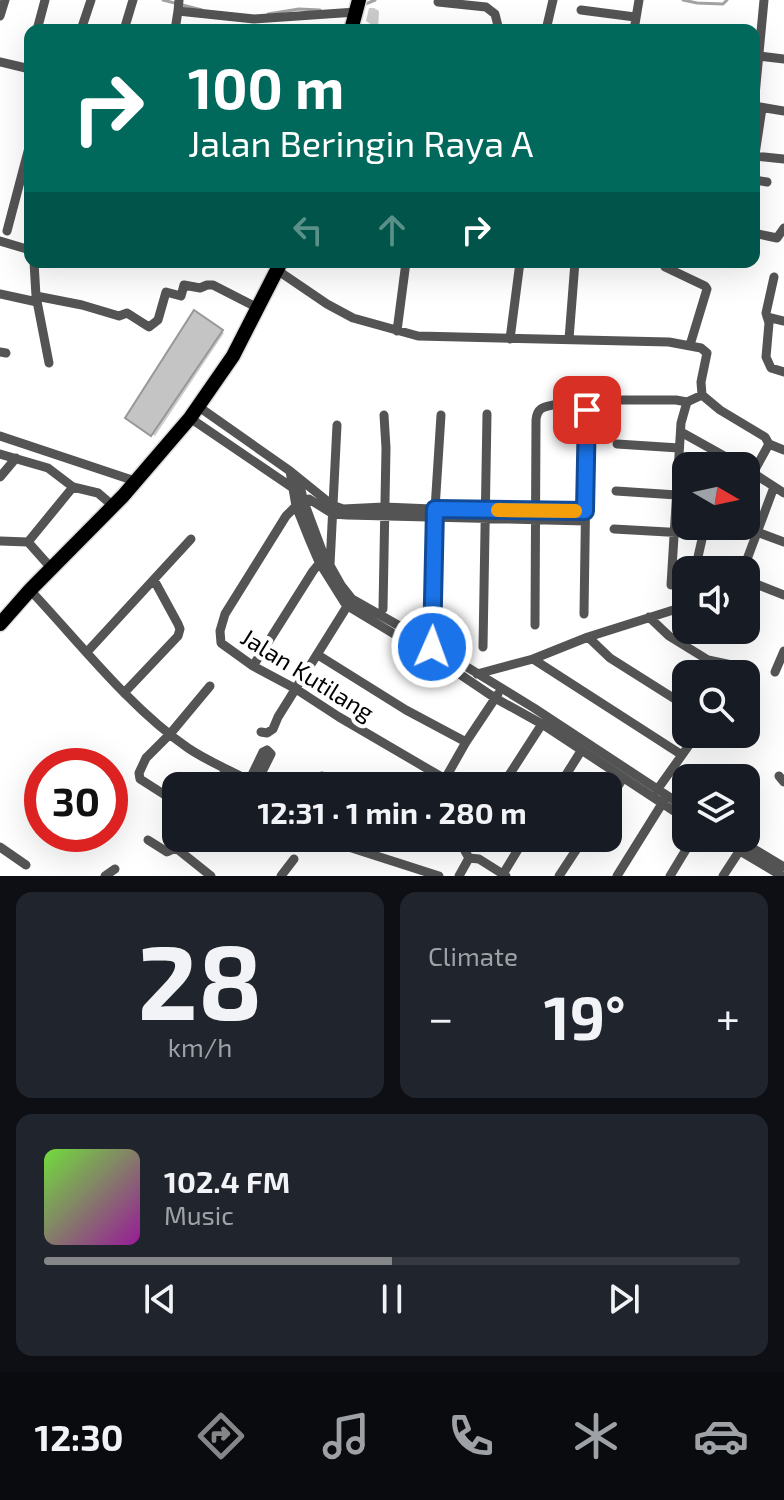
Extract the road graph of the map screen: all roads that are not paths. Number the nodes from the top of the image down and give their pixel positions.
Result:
1 (5, 0) edge
2 (45, 0) edge
3 (91, 0) edge
4 (133, 0) edge
5 (553, 0) edge
6 (639, 0) edge
7 (764, 0) edge
8 (438, 2) edge
9 (178, 5) edge
10 (358, 6) edge
11 (581, 10) dead end
12 (0, 16) edge
13 (635, 17) junction
14 (240, 18) junction
15 (39, 24) edge
16 (83, 24) edge
17 (126, 24) edge
18 (239, 24) edge
19 (498, 24) edge
20 (547, 24) edge
21 (634, 24) edge
22 (760, 45) edge
23 (760, 56) edge
24 (784, 59) edge
25 (0, 62) edge
26 (24, 64) edge
27 (760, 107) edge
28 (784, 111) edge
29 (760, 158) edge
30 (784, 159) edge
31 (24, 167) edge
32 (760, 181) edge
33 (767, 182) dead end
34 (784, 228) edge
35 (7, 231) dead end
36 (760, 234) edge
37 (0, 241) edge
38 (24, 248) edge
39 (34, 268) edge
40 (278, 268) edge
41 (282, 268) edge
42 (406, 268) edge
43 (519, 268) edge
44 (575, 268) edge
45 (667, 268) edge
46 (774, 277) dead end
47 (0, 294) edge
48 (36, 299) junction
49 (258, 308) junction
50 (767, 317) junction
51 (784, 321) edge
52 (397, 331) junction
53 (510, 339) junction
54 (569, 339) junction
55 (690, 345) junction
56 (49, 363) dead end
57 (784, 372) edge
58 (702, 395) junction
59 (618, 400) dead end
60 (687, 402) junction
61 (553, 405) dead end
62 (587, 410) dead end
63 (195, 413) junction
64 (487, 414) dead end
65 (384, 415) dead end
66 (441, 415) dead end
67 (337, 425) dead end
68 (681, 432) junction
69 (0, 436) edge
70 (617, 444) dead end
71 (769, 444) junction
72 (679, 448) junction
73 (784, 450) edge
74 (679, 452) edge
75 (709, 452) edge
76 (0, 454) edge
77 (760, 457) edge
78 (16, 458) junction
79 (0, 477) edge
80 (760, 478) edge
81 (294, 479) junction
82 (135, 481) junction
83 (73, 487) junction
84 (774, 487) junction
85 (616, 491) dead end
86 (784, 493) edge
87 (672, 495) edge
88 (304, 501) junction
89 (112, 505) junction
90 (332, 509) junction
91 (384, 511) junction
92 (435, 513) junction
93 (486, 514) junction
94 (536, 515) junction
95 (585, 516) junction
96 (760, 524) edge
97 (614, 529) dead end
98 (672, 532) edge
99 (760, 533) edge
100 (191, 539) dead end
101 (674, 540) edge
102 (0, 541) edge
103 (28, 542) junction
104 (784, 542) edge
105 (325, 563) junction
106 (52, 569) junction
107 (154, 580) junction
108 (671, 585) dead end
109 (760, 586) edge
110 (30, 590) junction
111 (784, 595) edge
112 (349, 602) junction
113 (383, 609) dead end
114 (672, 610) edge
115 (584, 614) dead end
116 (649, 617) junction
117 (0, 624) edge
118 (535, 625) dead end
119 (588, 637) junction
120 (432, 647) junction
121 (483, 647) dead end
122 (784, 651) edge
123 (87, 652) junction
124 (318, 655) junction
125 (533, 659) junction
126 (708, 660) edge
127 (253, 666) junction
128 (775, 672) dead end
129 (473, 675) junction
130 (210, 686) dead end
131 (296, 689) junction
132 (124, 693) junction
133 (498, 693) junction
134 (672, 697) edge
135 (542, 724) junction
136 (261, 732) dead end
137 (170, 734) junction
138 (466, 742) junction
139 (687, 748) edge
140 (581, 751) junction
141 (682, 755) junction
142 (226, 770) joint
143 (230, 772) edge
144 (427, 772) edge
145 (449, 772) edge
146 (511, 772) edge
147 (568, 772) edge
148 (623, 778) joint
149 (657, 790) junction
150 (162, 794) edge
151 (664, 800) junction
152 (672, 803) edge
153 (672, 807) edge
154 (148, 840) dead end
155 (0, 847) edge
156 (364, 852) edge
157 (466, 852) edge
158 (517, 852) edge
159 (575, 852) edge
160 (685, 852) edge
161 (739, 852) edge
162 (744, 852) edge
163 (755, 852) edge
164 (469, 858) junction
165 (294, 859) dead end
166 (26, 865) dead end
167 (115, 869) dead end
168 (781, 872) edge
169 (505, 875) edge
170 (105, 876) edge
171 (211, 876) edge
172 (281, 876) edge
173 (439, 876) edge
174 (459, 876) edge
175 (559, 876) edge
176 (617, 876) edge
177 (670, 876) edge
178 (723, 876) edge

1 - 12 street
2 - 15 street
3 - 16 street
4 - 17 street
5 - 20 street
6 - 13 street
7 - 22 street
8 - 19 street
9 - 14 street
10 - 14 street
11 - 13 street
13 - 21 street
14 - 18 street
23 - 24 street
25 - 26 street
27 - 28 street
29 - 30 street
31 - 35 street
32 - 33 street
34 - 36 street
37 - 38 street
39 - 48 street
40 - 49 main road
41 - 52 street
42 - 52 street
43 - 53 street
44 - 54 street
45 - 55 street
46 - 50 street
47 - 48 street
48 - 49 street
48 - 56 street
49 - 63 main road
50 - 51 street
50 - 57 street
52 - 53 street
53 - 54 street
54 - 55 street
55 - 58 street
58 - 60 street
58 - 71 street
59 - 60 street
60 - 68 street
61 - 94 street
62 - 95 street
63 - 81 street
63 - 81 street
63 - 82 main road
64 - 93 street
65 - 91 street
66 - 92 street
67 - 90 street
68 - 72 street
68 - 75 street
69 - 82 street
70 - 72 street
71 - 73 street
71 - 77 street
72 - 74 street
76 - 78 street
78 - 79 street
78 - 83 street
80 - 84 street
81 - 88 street
81 - 90 street
82 - 89 main road
83 - 89 street
83 - 103 street
84 - 86 street
84 - 96 street
85 - 87 street
88 - 90 street
88 - 105 street
88 - 127 street, Jalan Kutilang
89 - 106 main road
90 - 91 street
90 - 105 street
91 - 92 street
91 - 113 street
92 - 93 street
92 - 120 street
93 - 94 street
93 - 121 street
94 - 95 street
94 - 118 street
95 - 115 street
97 - 98 street
99 - 104 street
100 - 107 street
101 - 108 street
102 - 103 street
103 - 106 street
105 - 112 street
105 - 127 street
106 - 110 main road
107 - 123 street
107 - 132 street
109 - 111 street
110 - 117 main road
110 - 123 street
112 - 120 street
112 - 124 street
112 - 129 street
114 - 116 street
116 - 119 street
116 - 126 street
119 - 125 street
119 - 134 street
120 - 129 street
122 - 128 street
123 - 132 street
124 - 131 street
124 - 138 street
125 - 129 street
125 - 141 street
127 - 131 street, Jalan Kutilang
129 - 133 street
130 - 137 street
131 - 136 street
131 - 144 street, Jalan Kutilang
132 - 137 street
133 - 135 street
133 - 138 street
133 - 149 street
135 - 140 street
135 - 146 street
137 - 142 street
137 - 150 street
138 - 145 street
139 - 141 street
140 - 147 street
140 - 148 street
141 - 149 street
142 - 143 street
148 - 151 street
149 - 151 street
151 - 152 street
151 - 153 street
151 - 176 street
154 - 171 street
155 - 166 street
156 - 173 street
157 - 164 street
158 - 169 street
159 - 175 street
160 - 177 street
161 - 178 street
162 - 168 street
163 - 168 street
164 - 169 street
164 - 174 street
165 - 172 street
167 - 170 street

